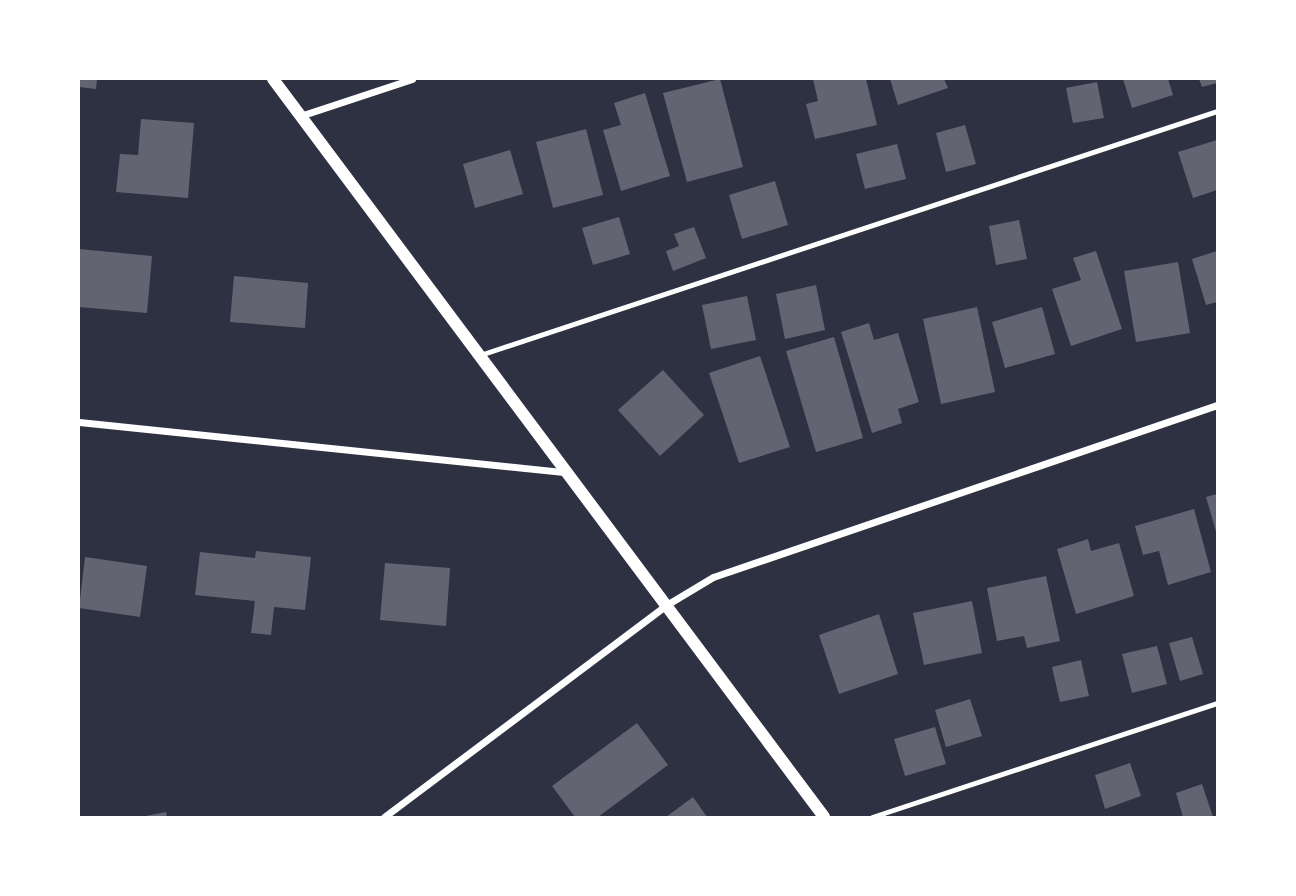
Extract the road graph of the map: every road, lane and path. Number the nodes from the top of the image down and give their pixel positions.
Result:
1 (272, 79) edge
2 (412, 79) edge
3 (1217, 111) edge
4 (300, 116) junction
5 (480, 355) junction
6 (1217, 405) edge
7 (79, 422) edge
8 (568, 472) junction
9 (668, 604) junction
10 (1217, 703) edge
11 (384, 817) edge
12 (824, 817) edge
13 (872, 817) edge

1 - 4 street
2 - 4 street
3 - 5 lane
4 - 5 street
5 - 8 street
6 - 9 street
7 - 8 street
8 - 9 street
9 - 11 street
9 - 12 street
10 - 13 lane

